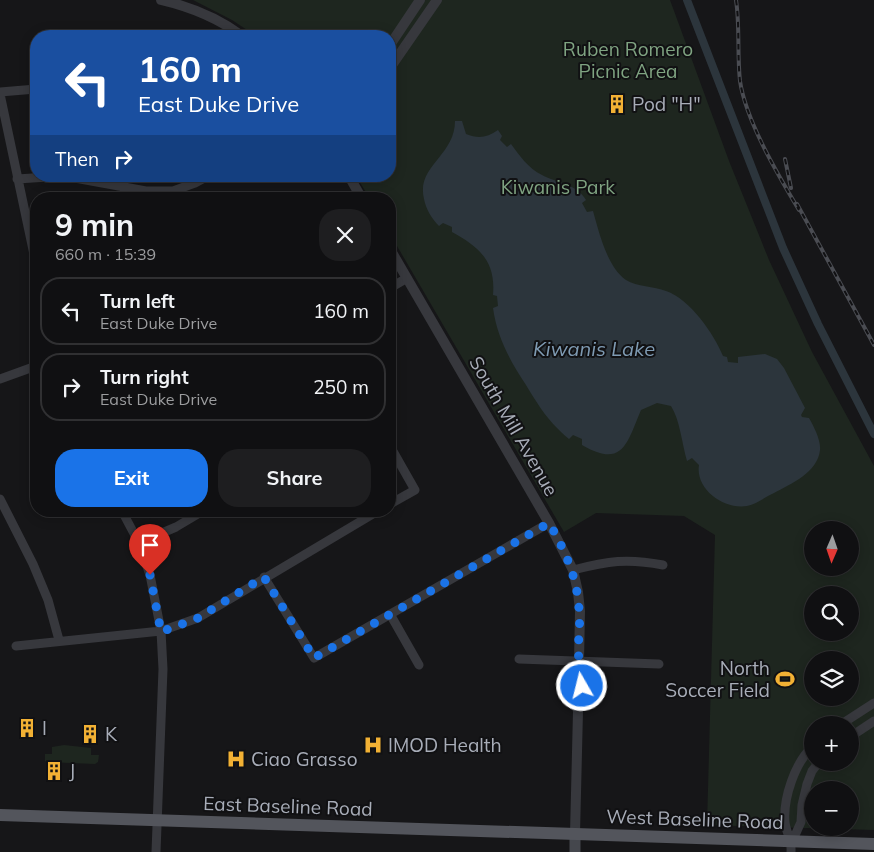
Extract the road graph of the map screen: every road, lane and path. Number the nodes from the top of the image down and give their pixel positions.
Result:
1 (161, 0) edge
2 (420, 0) edge
3 (437, 0) edge
4 (234, 30) edge
5 (396, 36) edge
6 (396, 59) edge
7 (30, 90) edge
8 (0, 93) edge
9 (30, 178) edge
10 (17, 179) junction
11 (97, 182) edge
12 (198, 182) edge
13 (30, 237) edge
14 (396, 259) edge
15 (407, 278) junction
16 (396, 284) edge
17 (30, 368) edge
18 (0, 379) edge
19 (396, 457) edge
20 (0, 499) edge
21 (396, 501) edge
22 (125, 517) edge
23 (193, 517) edge
24 (368, 517) edge
25 (549, 523) junction
26 (138, 543) junction
27 (663, 564) dead end
28 (573, 570) junction
29 (264, 577) junction
30 (390, 614) junction
31 (161, 632) junction
32 (58, 640) junction
33 (16, 646) dead end
34 (519, 659) dead end
35 (579, 661) junction
36 (658, 664) dead end
37 (419, 665) dead end
38 (874, 703) edge
39 (854, 716) edge
40 (874, 721) edge
41 (859, 731) edge
42 (804, 757) edge
43 (812, 771) edge
44 (0, 815) edge
45 (158, 820) junction
46 (575, 834) junction
47 (874, 844) edge
48 (791, 847) edge
49 (156, 852) edge
50 (575, 852) edge

1 - 4 street
2 - 5 street
3 - 6 street
7 - 8 street
8 - 10 street
9 - 10 street
10 - 13 street
11 - 12 street
14 - 15 street, South Mill Avenue
15 - 16 street
15 - 25 street, South Mill Avenue
17 - 18 street
19 - 21 street
20 - 32 street
22 - 26 street
23 - 26 street
24 - 29 street
25 - 28 street, South Mill Avenue
25 - 30 street
26 - 31 street
27 - 28 street
28 - 35 street, South Mill Avenue
29 - 30 street
29 - 31 street
30 - 37 street
31 - 32 street
31 - 45 street
32 - 33 street
34 - 35 street
35 - 36 street
35 - 46 street, South Mill Avenue
38 - 39 street
40 - 41 street
42 - 48 street
43 - 48 street
44 - 45 main road, East Baseline Road
45 - 46 main road, East Baseline Road
45 - 49 street
46 - 48 main road, West Baseline Road
46 - 50 main road, South Mill Avenue
47 - 48 main road, West Baseline Road

